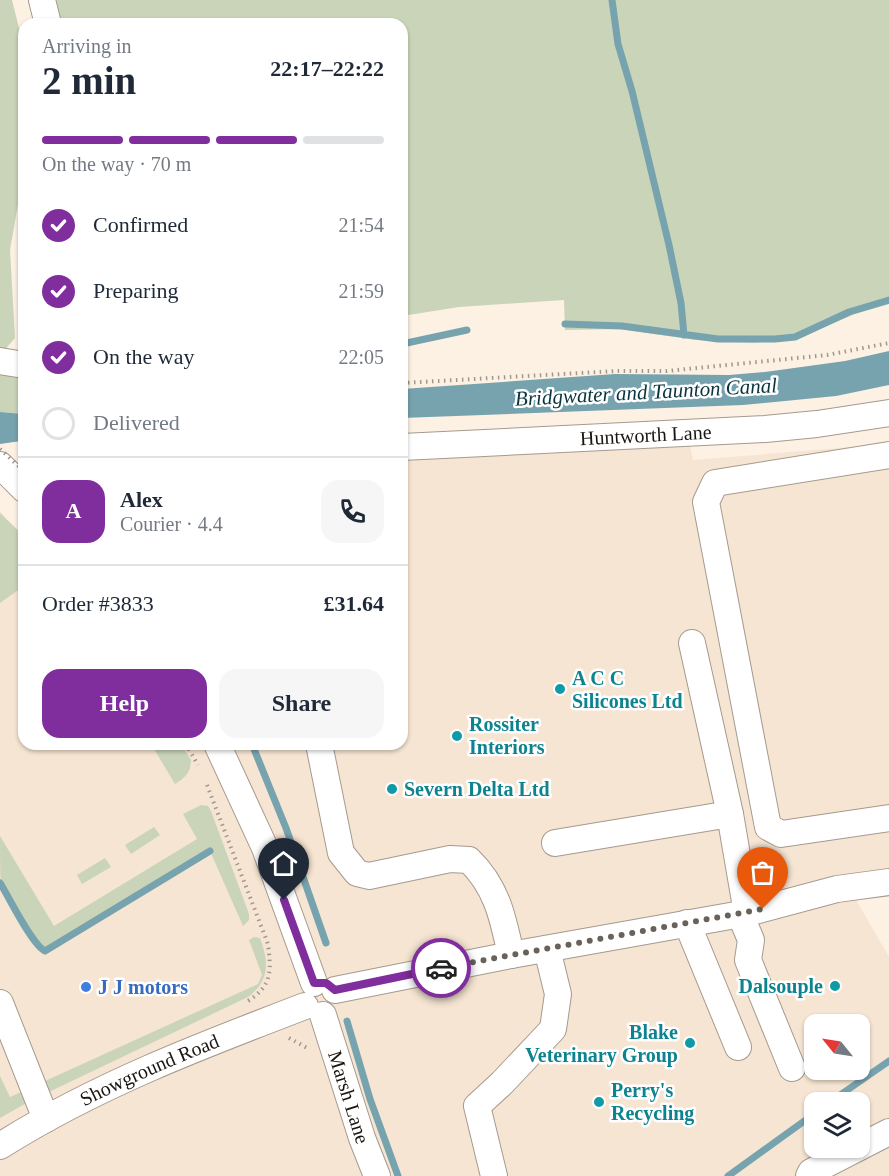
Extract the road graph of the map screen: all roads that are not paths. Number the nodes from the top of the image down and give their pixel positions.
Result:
1 (42, 0) edge
2 (46, 18) edge
3 (0, 361) edge
4 (18, 364) edge
5 (889, 413) edge
6 (408, 447) edge
7 (889, 455) edge
8 (0, 465) edge
9 (18, 478) edge
10 (692, 643) dead end
11 (220, 750) edge
12 (320, 750) edge
13 (730, 814) junction
14 (889, 818) edge
15 (555, 843) dead end
16 (889, 882) edge
17 (743, 913) junction
18 (687, 923) junction
19 (547, 949) junction
20 (511, 955) junction
21 (324, 986) junction
22 (0, 1003) edge
23 (314, 1011) junction
24 (738, 1047) dead end
25 (792, 1068) dead end
26 (46, 1119) junction
27 (889, 1132) edge
28 (0, 1146) edge
29 (378, 1176) edge
30 (494, 1176) edge
31 (809, 1176) edge

1 - 2 street
3 - 4 street
5 - 6 street, Huntworth Lane
7 - 14 street
8 - 9 street
10 - 13 street
11 - 21 street
12 - 20 street
13 - 15 street
13 - 17 street
16 - 17 street
17 - 18 street
17 - 25 street
18 - 19 street
18 - 24 street
19 - 20 street
19 - 30 street
20 - 21 street
21 - 23 street
22 - 26 street
23 - 26 street, Showground Road
23 - 29 street, Marsh Lane
26 - 28 street, Showground Road
27 - 31 street

